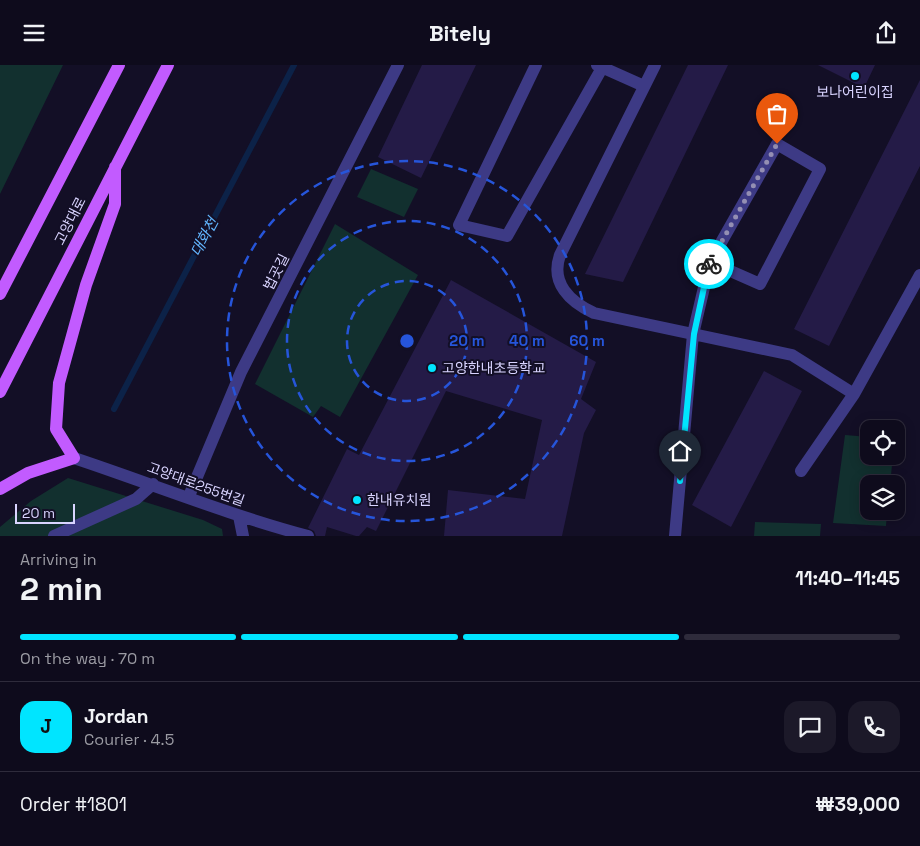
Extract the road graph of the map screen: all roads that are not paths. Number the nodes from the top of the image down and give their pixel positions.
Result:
1 (119, 65) edge
2 (168, 65) edge
3 (398, 65) edge
4 (536, 65) edge
5 (654, 65) edge
6 (600, 66) edge
7 (644, 86) junction
8 (115, 167) junction
9 (710, 263) junction
10 (920, 275) edge
11 (0, 294) edge
12 (694, 334) junction
13 (0, 391) edge
14 (854, 394) junction
15 (74, 458) junction
16 (801, 471) dead end
17 (153, 484) junction
18 (0, 489) edge
19 (188, 496) junction
20 (239, 516) junction
21 (54, 536) edge
22 (243, 536) edge
23 (308, 536) edge
24 (675, 536) edge

1 - 11 main road, 고양대로
2 - 8 main road, 고양대로
3 - 19 street, 법곳길
4 - 6 street
5 - 7 street
6 - 7 street
7 - 12 street
8 - 13 main road, 고양대로
8 - 15 main road
9 - 9 street
9 - 12 street
10 - 14 street
12 - 14 street
12 - 24 street
14 - 16 street
15 - 17 street, 고양대로255번길
15 - 18 main road
17 - 19 street, 고양대로255번길
17 - 21 street
19 - 20 street, 고양대로255번길
20 - 22 street
20 - 23 street, 고양대로255번길

